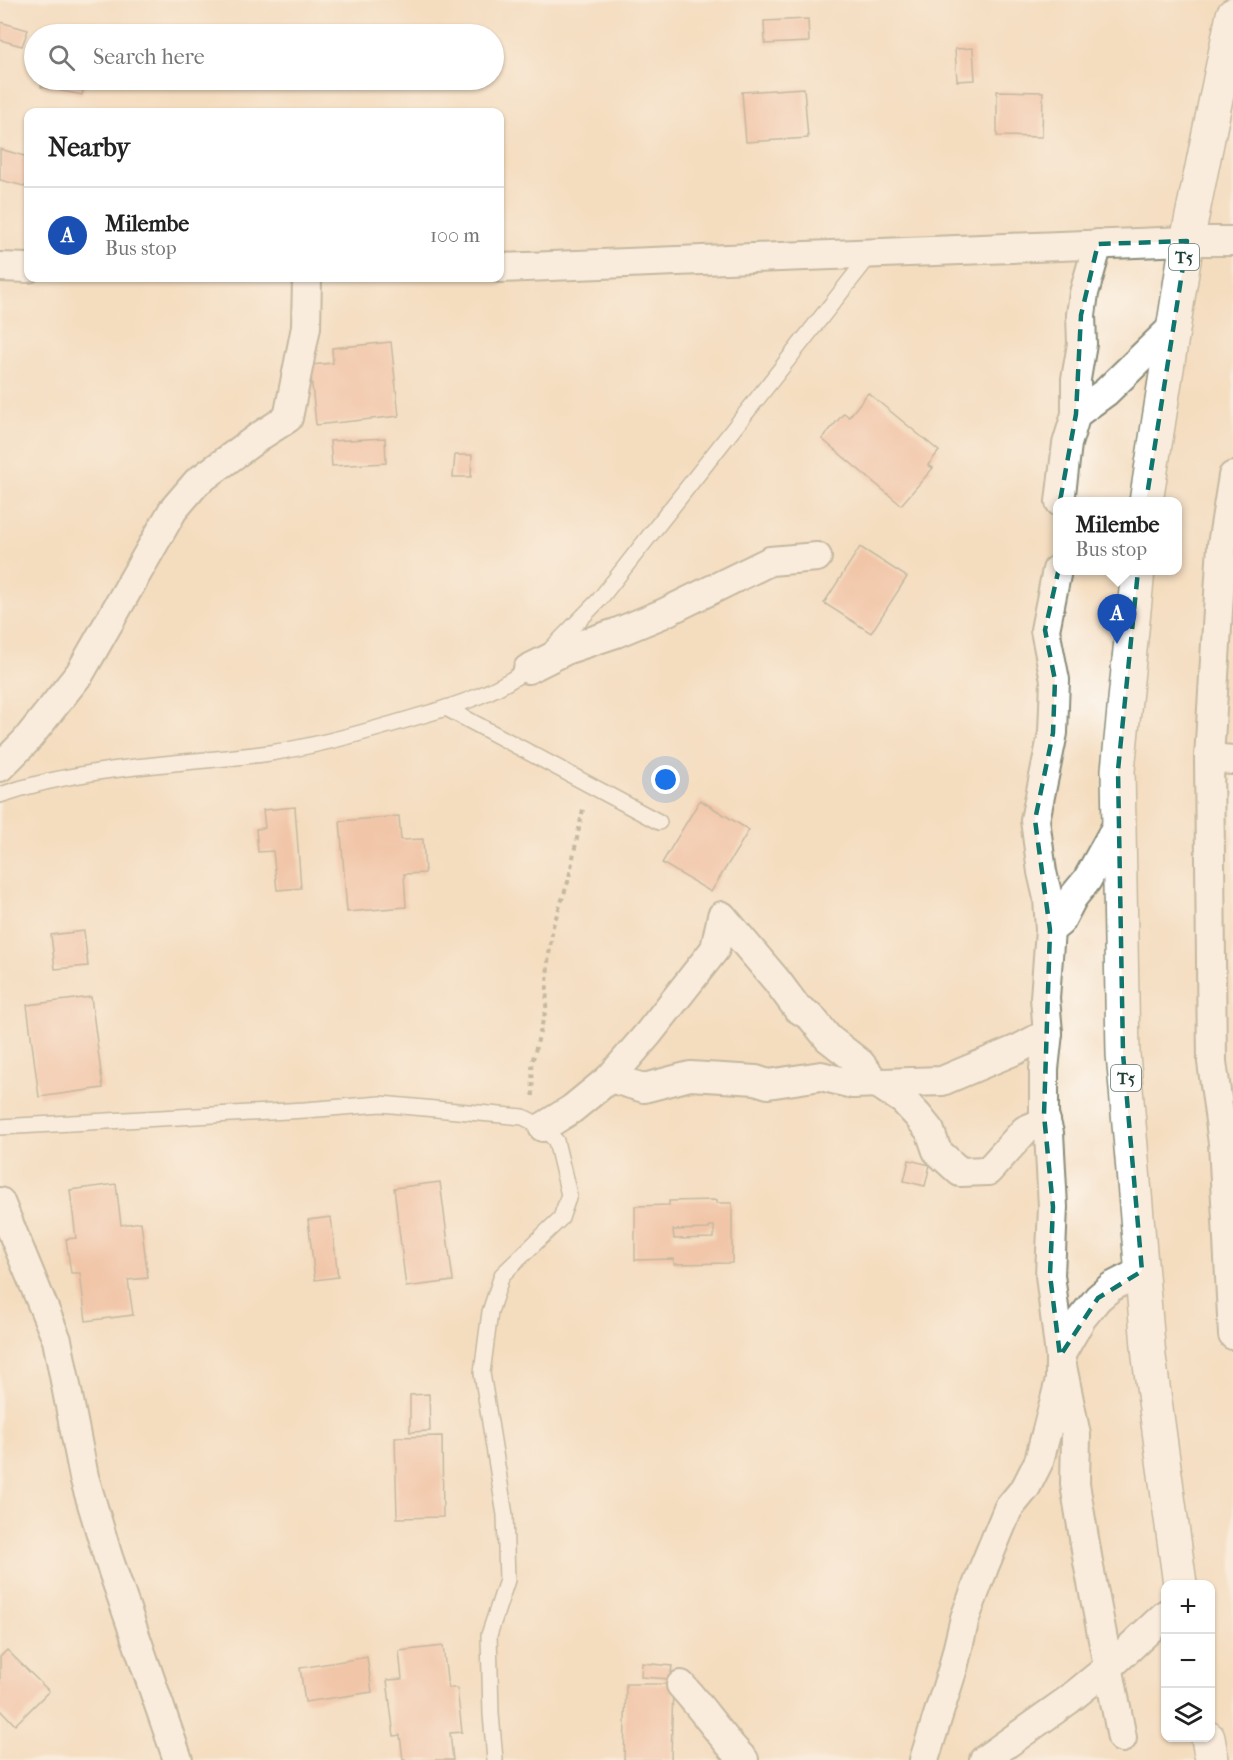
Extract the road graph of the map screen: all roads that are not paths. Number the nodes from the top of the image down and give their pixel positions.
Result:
1 (1233, 15) edge
2 (1187, 241) junction
3 (1233, 241) edge
4 (1098, 244) junction
5 (872, 253) junction
6 (0, 267) edge
7 (24, 268) edge
8 (504, 268) edge
9 (307, 282) edge
10 (1174, 326) junction
11 (1076, 414) junction
12 (1233, 476) edge
13 (1060, 497) edge
14 (1147, 497) edge
15 (817, 556) dead end
16 (1056, 575) edge
17 (1138, 575) edge
18 (528, 669) junction
19 (446, 708) junction
20 (1221, 759) edge
21 (0, 767) edge
22 (0, 795) edge
23 (1120, 820) junction
24 (659, 822) dead end
25 (1050, 930) junction
26 (1048, 1033) junction
27 (610, 1078) junction
28 (875, 1082) junction
29 (1046, 1121) junction
30 (0, 1127) edge
31 (543, 1127) junction
32 (1228, 1146) edge
33 (0, 1202) edge
34 (1142, 1271) junction
35 (1233, 1335) edge
36 (1060, 1356) junction
37 (1179, 1580) edge
38 (1161, 1619) edge
39 (1109, 1667) junction
40 (681, 1685) dead end
41 (1122, 1738) dead end
42 (1209, 1742) edge
43 (178, 1760) edge
44 (495, 1760) edge
45 (744, 1760) edge
46 (924, 1760) edge
47 (984, 1760) edge
48 (1212, 1760) edge

1 - 2 highway, T5
2 - 3 street
2 - 4 street
2 - 10 highway, T5
4 - 5 street
4 - 11 street
5 - 8 street
5 - 18 lane
6 - 7 street
9 - 21 street
10 - 11 street
10 - 14 highway, T5
11 - 13 street
12 - 20 street
15 - 18 street
16 - 25 street
17 - 23 highway, T5
18 - 19 lane
19 - 22 lane
19 - 24 lane
20 - 32 street
23 - 25 street
23 - 34 highway, T5
25 - 26 street
26 - 28 street
26 - 29 street
27 - 28 street
27 - 28 street
27 - 31 street
28 - 29 street
29 - 36 street
30 - 31 lane
31 - 44 lane
32 - 35 street
33 - 43 street
34 - 36 street
34 - 37 highway, T5
36 - 39 street
36 - 46 street
38 - 39 street
39 - 41 street
39 - 47 street
40 - 45 street
42 - 48 highway

